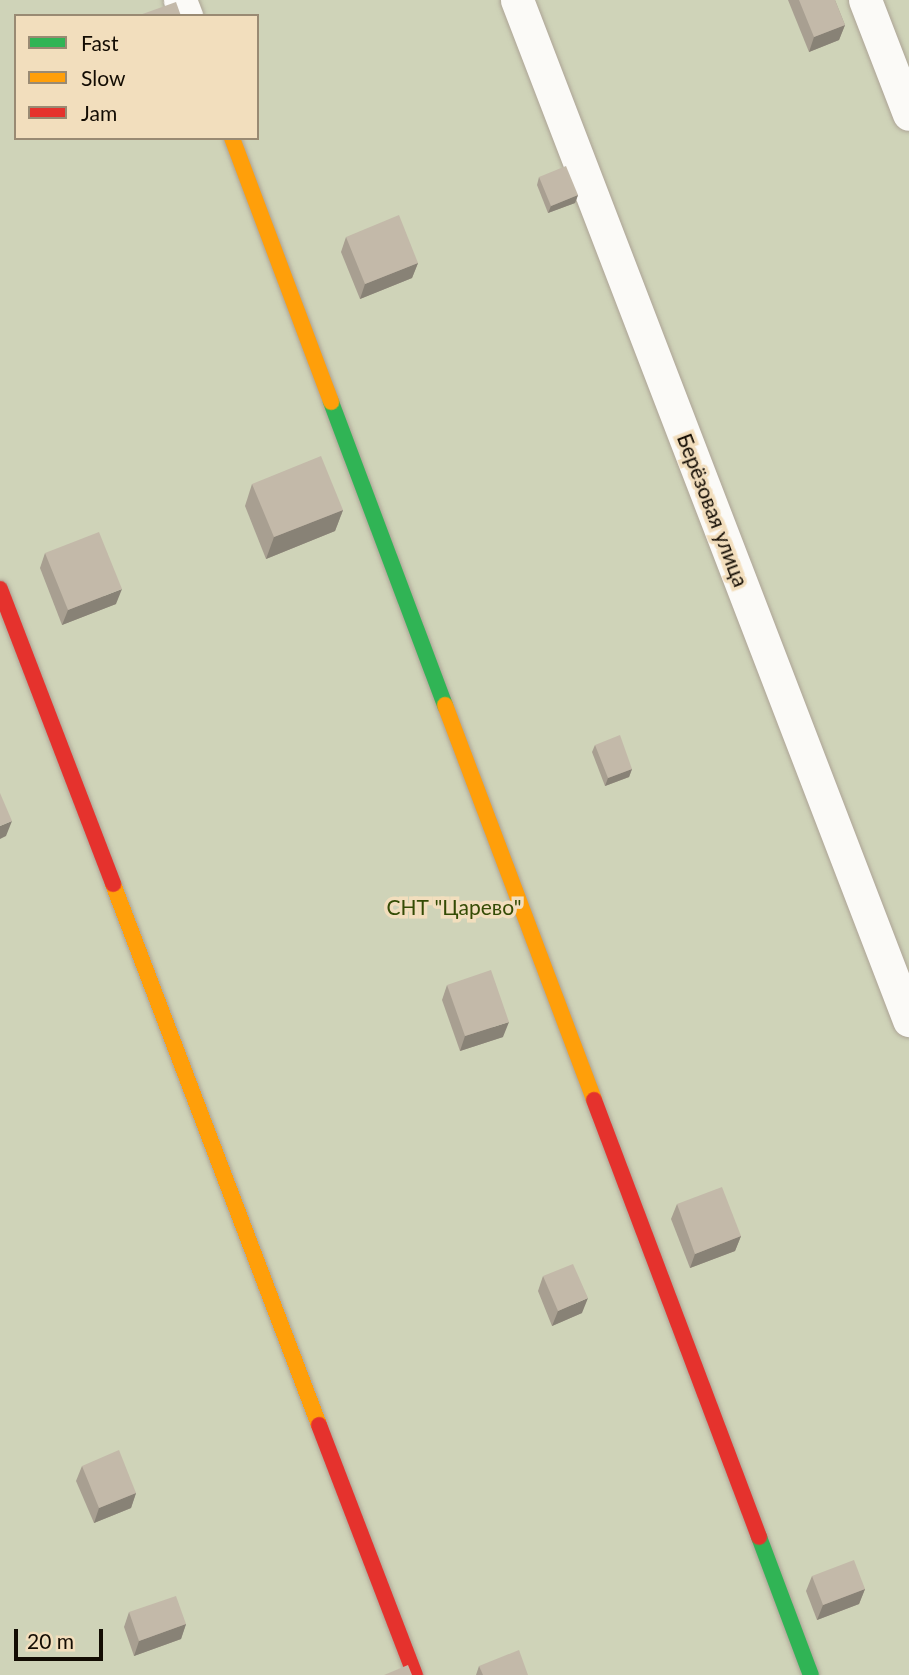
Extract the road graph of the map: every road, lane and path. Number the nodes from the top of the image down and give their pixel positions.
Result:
1 (517, 0) edge
2 (865, 0) edge
3 (909, 114) edge
4 (233, 140) edge
5 (0, 589) edge
6 (909, 1020) edge
7 (415, 1675) edge
8 (811, 1675) edge

1 - 6 street, Берёзовая улица
2 - 3 street
4 - 8 street
5 - 7 street

